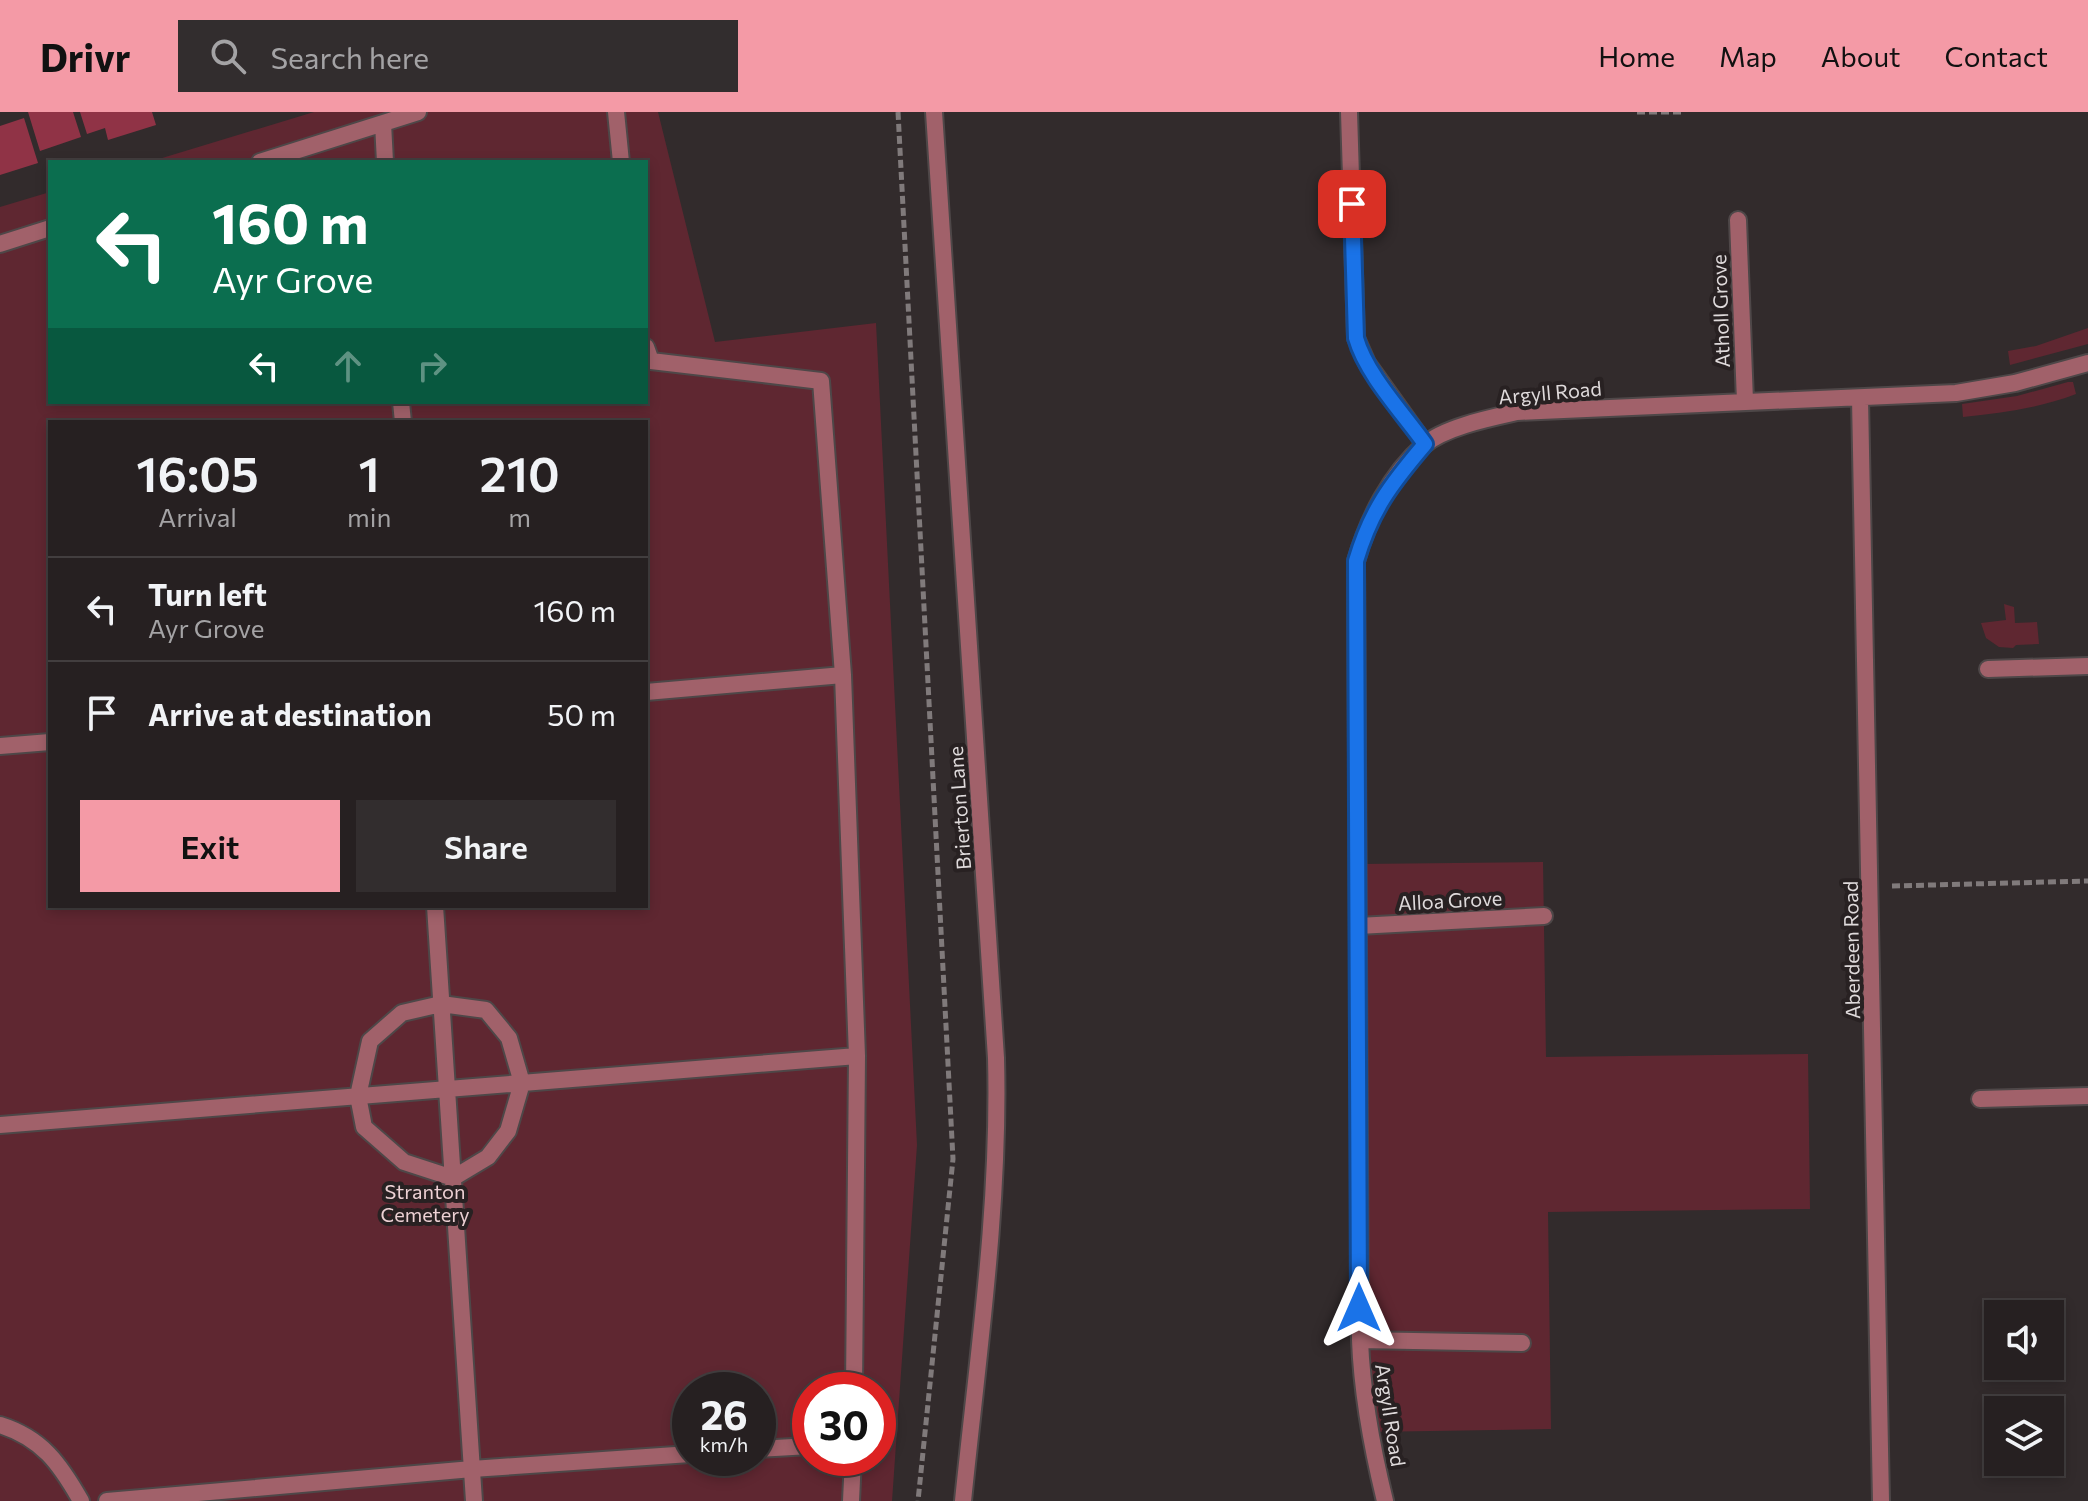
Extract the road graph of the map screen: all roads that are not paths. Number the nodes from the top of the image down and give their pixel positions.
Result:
1 (418, 112) edge
2 (616, 112) edge
3 (934, 112) edge
4 (1349, 112) edge
5 (383, 123) junction
6 (266, 160) edge
7 (385, 160) edge
8 (621, 160) edge
9 (1738, 220) dead end
10 (48, 229) edge
11 (0, 244) edge
12 (648, 353) edge
13 (2088, 363) edge
14 (1860, 398) junction
15 (1745, 401) junction
16 (1425, 444) junction
17 (2088, 666) edge
18 (1988, 669) dead end
19 (843, 675) junction
20 (648, 692) edge
21 (48, 742) edge
22 (0, 746) edge
23 (435, 908) edge
24 (1544, 916) dead end
25 (1358, 926) junction
26 (441, 1004) junction
27 (857, 1056) junction
28 (522, 1083) junction
29 (447, 1088) junction
30 (358, 1096) junction
31 (2088, 1096) edge
32 (1980, 1099) dead end
33 (0, 1125) edge
34 (453, 1178) junction
35 (1360, 1340) junction
36 (1522, 1343) dead end
37 (854, 1372) edge
38 (0, 1425) edge
39 (672, 1455) edge
40 (472, 1469) junction
41 (852, 1476) edge
42 (81, 1501) edge
43 (107, 1501) edge
44 (474, 1501) edge
45 (851, 1501) edge
46 (963, 1501) edge
47 (1385, 1501) edge
48 (1881, 1501) edge

1 - 5 street
2 - 8 street
3 - 46 street, Brierton Lane
4 - 16 street
5 - 6 street
5 - 7 street
9 - 15 street, Atholl Grove
10 - 11 street
12 - 19 street
13 - 14 street, Argyll Road
14 - 15 street, Argyll Road
14 - 48 street, Aberdeen Road
15 - 16 street, Argyll Road
16 - 25 street, Argyll Road
17 - 18 street
19 - 20 street
19 - 27 street
21 - 22 street
23 - 26 street
24 - 25 street, Alloa Grove
25 - 35 street, Argyll Road
26 - 28 street
26 - 29 street
26 - 30 street
27 - 28 street
27 - 37 street
28 - 29 street
28 - 34 street
29 - 30 street
29 - 34 street
30 - 33 street
30 - 34 street
31 - 32 street
34 - 40 street
35 - 36 street
35 - 47 street, Argyll Road
38 - 42 street
39 - 40 street
40 - 43 street
40 - 44 street
41 - 45 street

